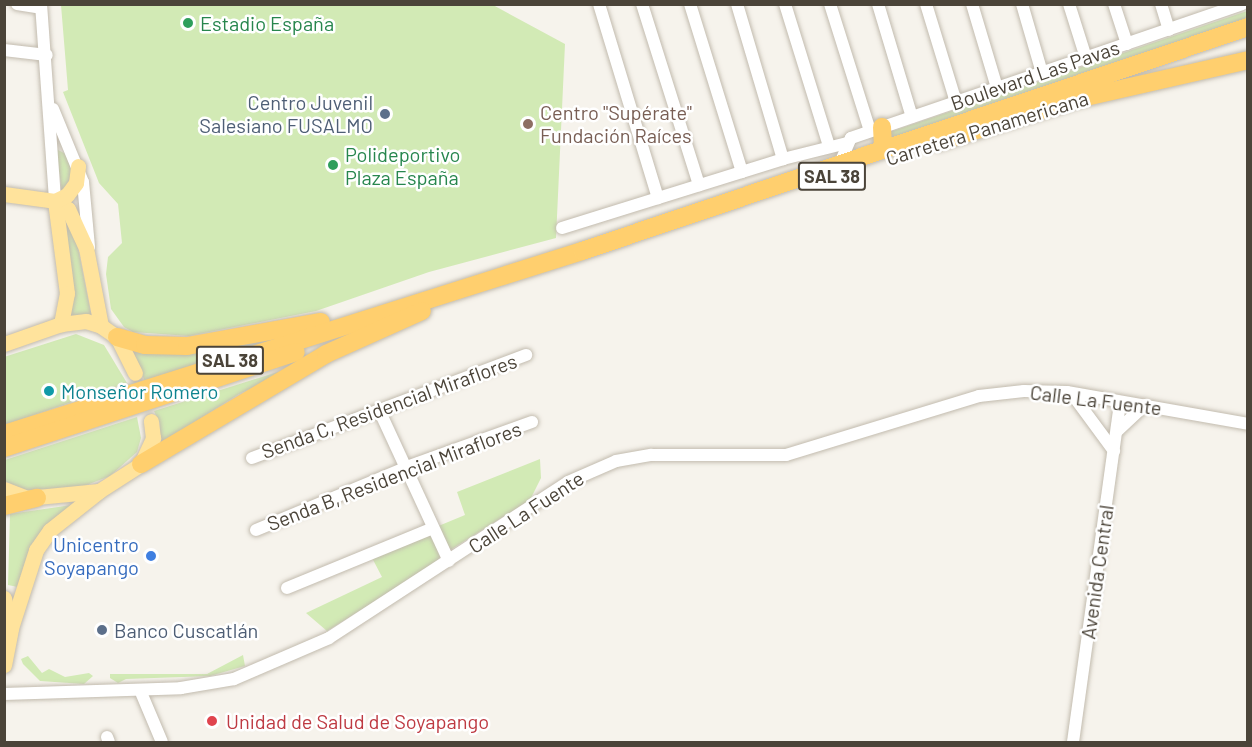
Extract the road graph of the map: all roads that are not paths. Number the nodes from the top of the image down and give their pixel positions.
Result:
1 (17, 4) edge
2 (599, 4) edge
3 (642, 4) edge
4 (690, 4) edge
5 (737, 4) edge
6 (785, 4) edge
7 (830, 4) edge
8 (878, 4) edge
9 (927, 4) edge
10 (972, 4) edge
11 (1022, 4) edge
12 (1069, 4) edge
13 (1114, 4) edge
14 (1161, 4) edge
15 (1242, 4) edge
16 (41, 6) edge
17 (1222, 8) edge
18 (1248, 27) edge
19 (1169, 30) junction
20 (1126, 44) junction
21 (4, 50) edge
22 (47, 55) junction
23 (1086, 58) junction
24 (1248, 60) edge
25 (1042, 73) junction
26 (997, 88) junction
27 (49, 99) junction
28 (956, 102) junction
29 (912, 117) junction
30 (876, 129) junction
31 (847, 143) junction
32 (829, 146) junction
33 (883, 147) junction
34 (783, 159) junction
35 (841, 161) junction
36 (78, 166) junction
37 (742, 172) junction
38 (699, 185) junction
39 (4, 194) edge
40 (658, 198) junction
41 (55, 201) junction
42 (562, 228) dead end
43 (90, 266) junction
44 (457, 289) junction
45 (422, 311) junction
46 (61, 324) junction
47 (100, 326) junction
48 (117, 337) junction
49 (4, 344) edge
50 (526, 355) dead end
51 (135, 372) dead end
52 (1072, 394) junction
53 (1120, 402) junction
54 (1145, 405) junction
55 (380, 412) junction
56 (151, 421) dead end
57 (532, 422) dead end
58 (1248, 424) edge
59 (1117, 431) junction
60 (4, 434) edge
61 (4, 448) edge
62 (1114, 451) junction
63 (252, 458) dead end
64 (141, 464) junction
65 (406, 468) junction
66 (4, 489) edge
67 (99, 491) junction
68 (37, 498) junction
69 (4, 506) edge
70 (433, 528) junction
71 (256, 530) dead end
72 (449, 561) junction
73 (287, 588) dead end
74 (4, 598) edge
75 (10, 628) junction
76 (6, 645) edge
77 (4, 665) edge
78 (140, 690) junction
79 (4, 694) edge
80 (162, 742) edge
81 (1073, 742) edge

1 - 16 street
2 - 40 street
3 - 38 street
4 - 37 street
5 - 34 street
6 - 32 street
7 - 30 street
8 - 29 street
9 - 28 street
10 - 26 street
11 - 25 street
12 - 23 street
13 - 20 street
14 - 19 street
15 - 17 street, Boulevard Las Pavas
16 - 22 street
17 - 19 street, Boulevard Las Pavas
18 - 33 highway, Carretera Panamericana / SAL 38
19 - 20 street, Boulevard Las Pavas
20 - 23 street, Boulevard Las Pavas
21 - 22 street
22 - 27 street
23 - 25 street, Boulevard Las Pavas
24 - 45 highway, Carretera Panamericana / SAL 38
25 - 26 street, Boulevard Las Pavas
26 - 28 street, Boulevard Las Pavas
27 - 36 street
27 - 41 street
28 - 29 street, Boulevard Las Pavas
29 - 30 street, Boulevard Las Pavas
30 - 31 street, Boulevard Las Pavas
30 - 33 highway
31 - 32 street, Boulevard Las Pavas
31 - 35 street
32 - 34 street, Boulevard Las Pavas
33 - 35 highway, Carretera Panamericana / SAL 38
34 - 37 street, Boulevard Las Pavas
35 - 44 highway, Carretera Panamericana / SAL 38
36 - 41 main road
36 - 43 street
37 - 38 street, Boulevard Las Pavas
38 - 40 street, Boulevard Las Pavas
39 - 41 main road
40 - 42 street, Boulevard Las Pavas
41 - 43 main road
41 - 46 main road
43 - 47 main road
44 - 48 highway
44 - 60 highway, SAL 38
45 - 61 highway, SAL 38
45 - 64 highway
46 - 47 main road
46 - 49 main road
47 - 48 main road
48 - 51 main road
50 - 55 street, Senda C, Residencial Miraflores
52 - 53 street, Calle La Fuente
52 - 62 street
52 - 72 street, Calle La Fuente
53 - 54 street, Calle La Fuente
53 - 59 street, Avenida Central
54 - 58 street, Calle La Fuente
54 - 59 street
55 - 63 street, Senda C, Residencial Miraflores
55 - 65 street
56 - 64 main road
57 - 65 street, Senda B, Residencial Miraflores
59 - 62 street, Avenida Central
62 - 81 street, Avenida Central
64 - 67 main road
65 - 70 street
65 - 71 street, Senda B, Residencial Miraflores
66 - 68 main road
67 - 68 main road
67 - 75 main road
68 - 69 highway
70 - 72 street
70 - 73 street
72 - 78 street, Calle La Fuente
74 - 75 main road
75 - 76 main road
76 - 77 main road
78 - 79 street, Calle La Fuente
78 - 80 street

